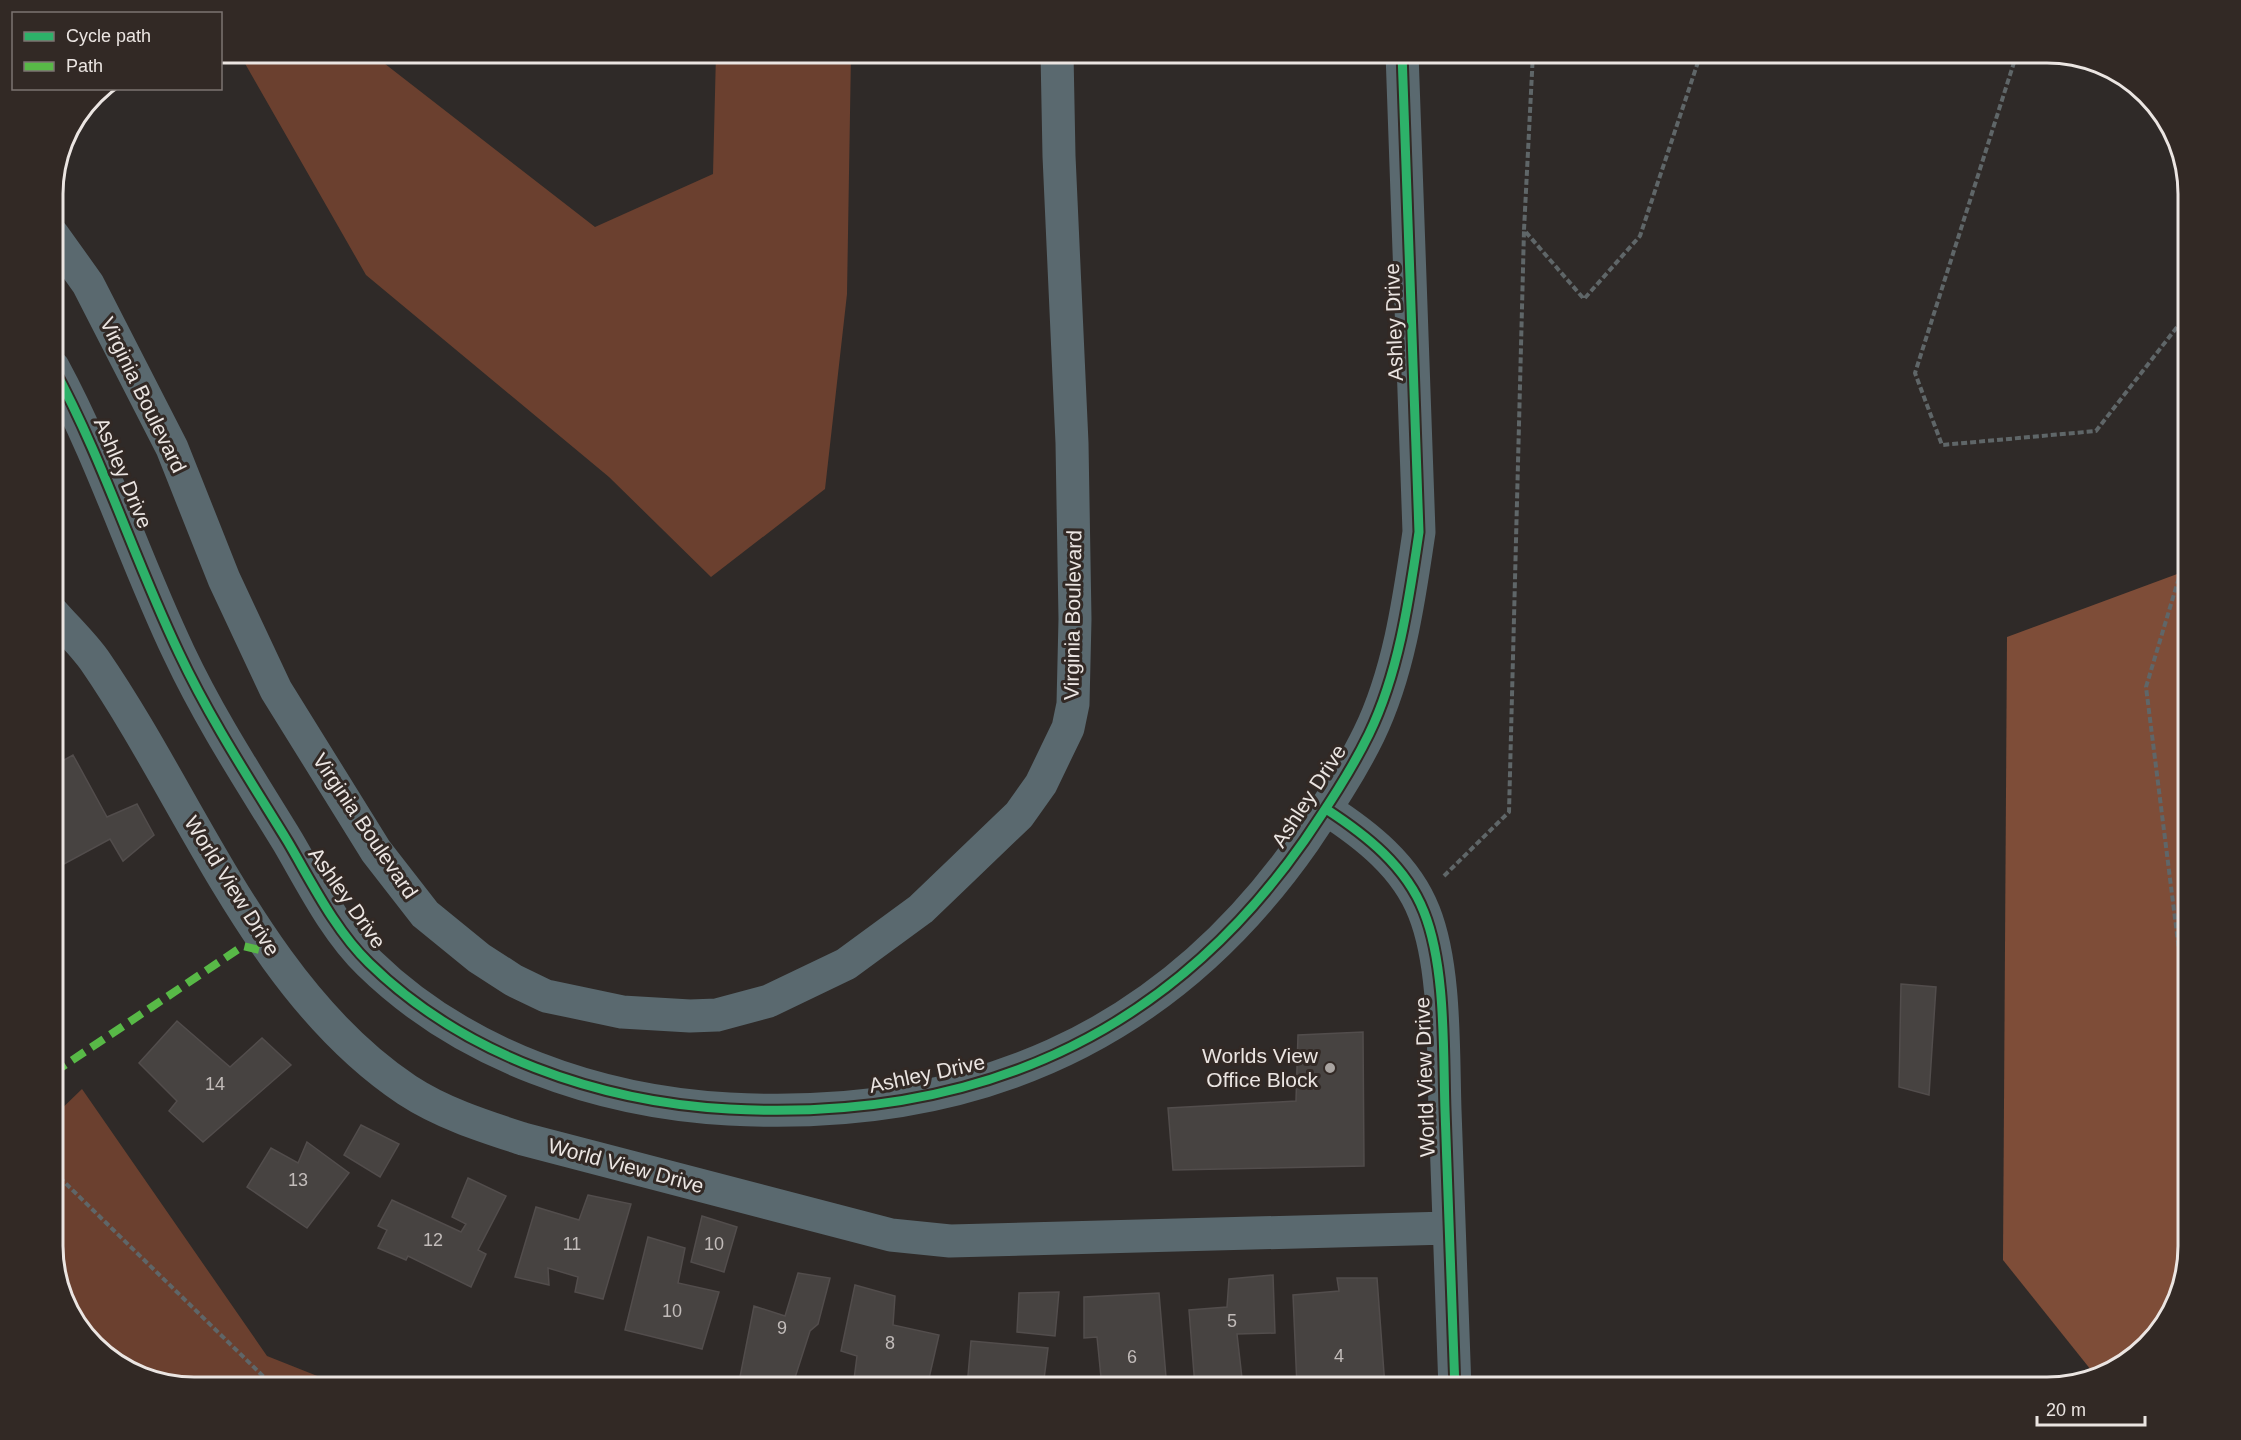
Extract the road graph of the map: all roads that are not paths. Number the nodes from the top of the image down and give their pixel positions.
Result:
1 (1058, 63) edge
2 (1402, 63) edge
3 (63, 249) edge
4 (63, 386) edge
5 (63, 625) edge
6 (1326, 809) junction
7 (1449, 1227) junction
8 (1455, 1377) edge

1 - 3 street, Virginia Boulevard
2 - 6 street, Ashley Drive
4 - 6 street, Ashley Drive
5 - 7 street, World View Drive
6 - 7 street, World View Drive
7 - 8 street, World View Drive

